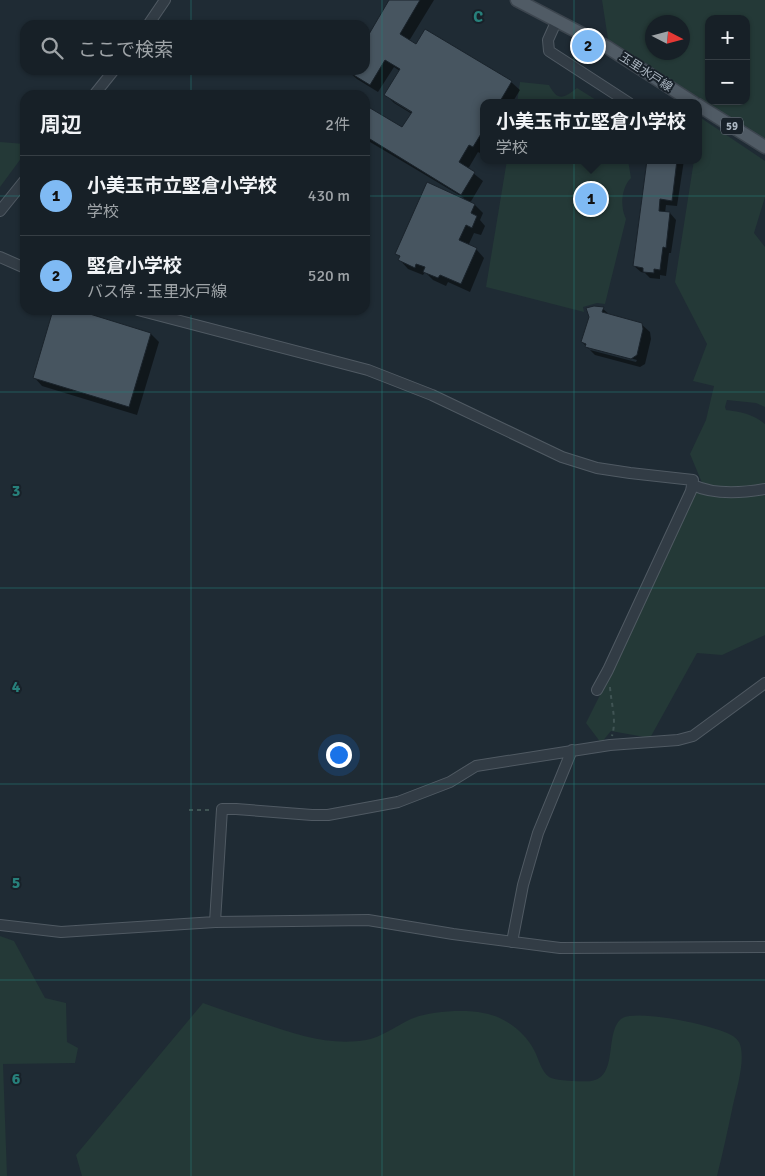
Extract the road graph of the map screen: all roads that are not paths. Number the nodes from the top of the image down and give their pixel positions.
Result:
1 (165, 0) edge
2 (517, 0) edge
3 (151, 20) edge
4 (557, 20) junction
5 (110, 75) edge
6 (98, 90) edge
7 (623, 99) edge
8 (688, 99) edge
9 (702, 108) edge
10 (765, 147) edge
11 (20, 186) edge
12 (0, 211) edge
13 (0, 257) edge
14 (20, 266) edge
15 (157, 315) edge
16 (693, 485) junction
17 (765, 489) edge
18 (765, 683) edge
19 (597, 690) dead end
20 (572, 750) junction
21 (215, 922) junction
22 (0, 925) edge
23 (512, 942) junction
24 (765, 947) edge

1 - 3 street
2 - 4 main road, 玉里水戸線
4 - 7 street
4 - 8 main road, 玉里水戸線
5 - 6 street
9 - 10 main road, 59
11 - 12 street
13 - 14 street
15 - 16 street
16 - 17 street
16 - 19 street
18 - 20 street
20 - 21 street
20 - 23 street
21 - 22 street
21 - 23 street
23 - 24 street

